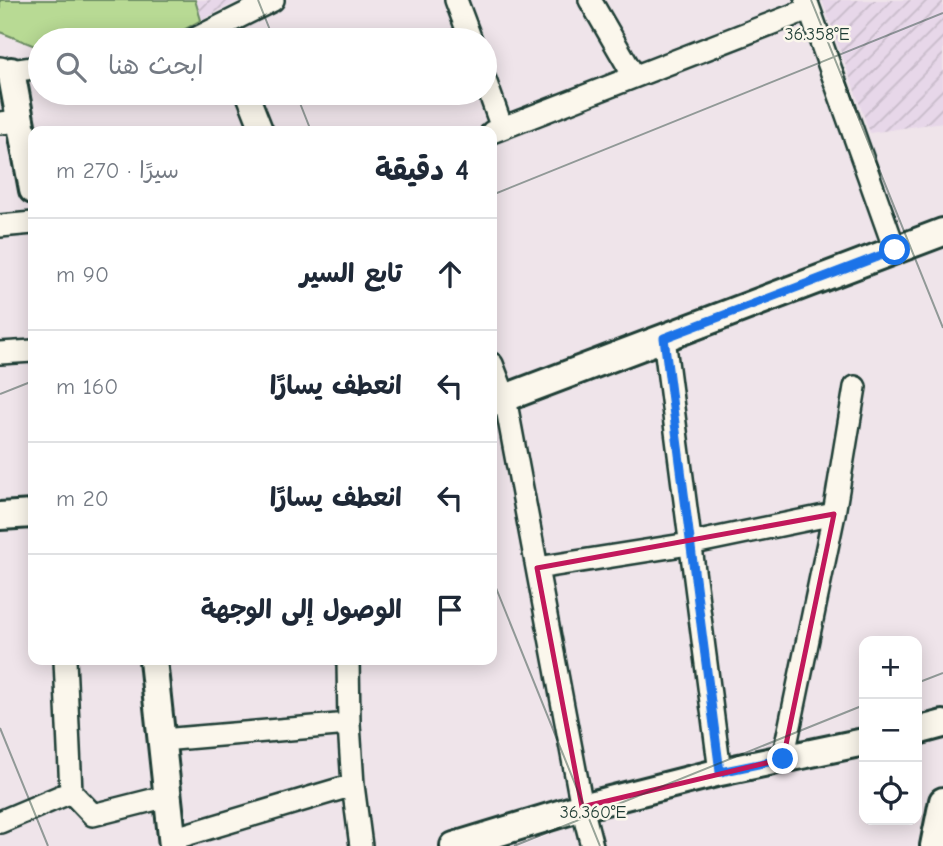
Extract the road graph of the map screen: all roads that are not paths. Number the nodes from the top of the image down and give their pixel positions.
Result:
1 (273, 0) edge
2 (456, 0) edge
3 (590, 0) edge
4 (807, 4) edge
5 (231, 28) edge
6 (466, 28) edge
7 (28, 68) edge
8 (6, 69) edge
9 (634, 76) junction
10 (252, 105) edge
11 (491, 105) edge
12 (11, 122) edge
13 (260, 126) edge
14 (496, 126) edge
15 (497, 130) edge
16 (28, 175) edge
17 (28, 223) edge
18 (0, 226) edge
19 (943, 232) edge
20 (895, 250) junction
21 (664, 338) junction
22 (28, 351) edge
23 (0, 353) edge
24 (855, 387) dead end
25 (499, 400) edge
26 (28, 514) edge
27 (834, 514) junction
28 (0, 516) edge
29 (689, 544) junction
30 (537, 568) junction
31 (65, 665) edge
32 (154, 665) edge
33 (348, 665) edge
34 (349, 724) junction
35 (943, 724) edge
36 (922, 730) edge
37 (162, 740) junction
38 (859, 743) edge
39 (783, 759) junction
40 (720, 772) junction
41 (353, 785) junction
42 (71, 792) junction
43 (168, 796) junction
44 (943, 801) edge
45 (582, 807) junction
46 (0, 822) edge
47 (172, 842) edge
48 (361, 846) edge
49 (454, 846) edge
50 (592, 846) edge
51 (934, 846) edge

1 - 5 street
2 - 6 street
3 - 9 street
4 - 9 street
4 - 20 street
7 - 8 street
8 - 12 street
9 - 15 street
10 - 13 street
11 - 14 street
12 - 16 street
17 - 18 street
19 - 20 street
20 - 21 street
21 - 25 street
21 - 29 street
22 - 23 street
24 - 27 street
25 - 30 street
26 - 28 street
27 - 29 street
27 - 39 street
29 - 30 street
29 - 40 street
30 - 45 street
31 - 42 street
32 - 37 street
33 - 34 street
34 - 37 street
34 - 41 street
35 - 36 street
37 - 43 street
38 - 39 street
39 - 40 street
40 - 45 street
41 - 47 street
41 - 48 street
42 - 43 street
42 - 46 street
43 - 47 street
44 - 51 street
45 - 49 street
45 - 50 street

